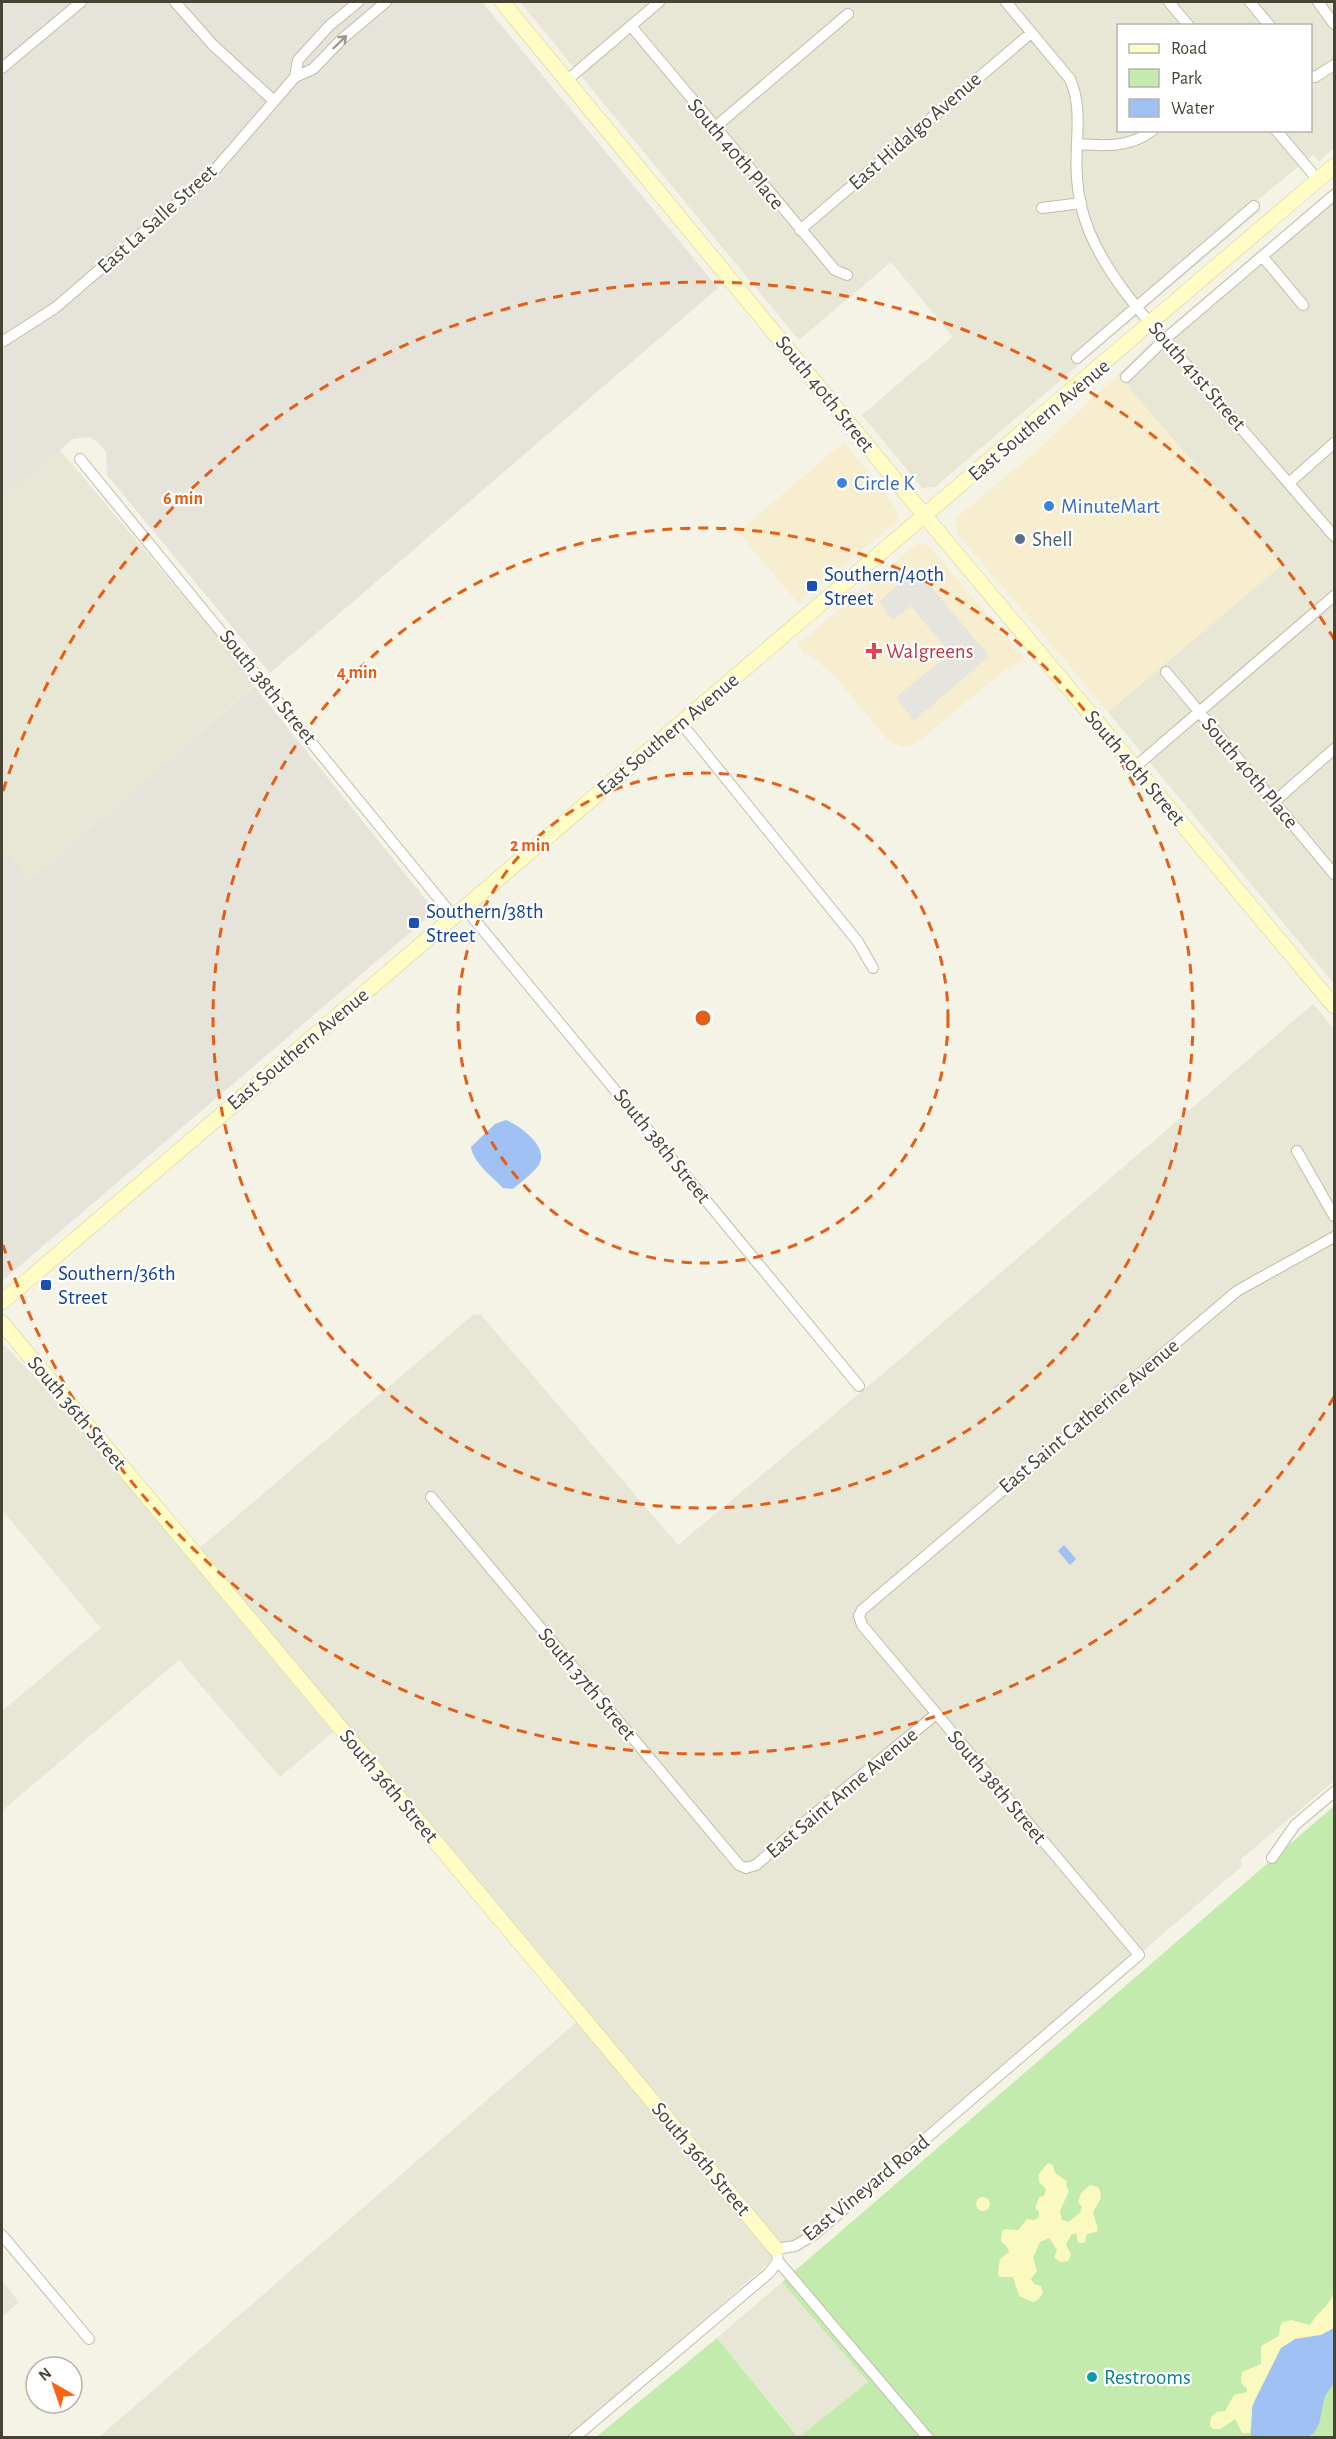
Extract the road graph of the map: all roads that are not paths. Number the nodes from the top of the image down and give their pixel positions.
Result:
1 (81, 2) edge
2 (175, 2) edge
3 (358, 2) edge
4 (386, 2) edge
5 (502, 2) edge
6 (659, 2) edge
7 (1006, 2) edge
8 (1169, 2) edge
9 (1250, 2) edge
10 (1318, 2) edge
11 (848, 14) dead end
12 (1187, 24) edge
13 (1268, 24) edge
14 (1335, 24) edge
15 (631, 26) junction
16 (1031, 33) junction
17 (1335, 65) edge
18 (2, 68) edge
19 (1313, 76) edge
20 (295, 77) junction
21 (566, 81) junction
22 (274, 101) junction
23 (714, 128) junction
24 (1150, 132) edge
25 (1278, 132) edge
26 (1077, 144) junction
27 (1335, 166) edge
28 (1318, 180) junction
29 (1335, 195) edge
30 (1081, 203) junction
31 (1254, 206) dead end
32 (1042, 208) dead end
33 (800, 230) junction
34 (1262, 256) junction
35 (847, 275) dead end
36 (1303, 305) dead end
37 (1138, 306) junction
38 (1152, 324) junction
39 (1164, 340) junction
40 (2, 342) edge
41 (1077, 358) dead end
42 (1126, 377) dead end
43 (1335, 443) edge
44 (80, 459) dead end
45 (1289, 483) junction
46 (925, 516) junction
47 (1335, 536) edge
48 (1335, 596) edge
49 (1166, 672) dead end
50 (1200, 712) junction
51 (681, 723) junction
52 (1335, 750) edge
53 (1135, 767) junction
54 (1274, 801) junction
55 (1335, 874) edge
56 (459, 911) junction
57 (873, 968) dead end
58 (1335, 1006) edge
59 (1297, 1150) dead end
60 (1335, 1216) edge
61 (1335, 1237) edge
62 (2, 1302) edge
63 (2, 1323) edge
64 (859, 1386) dead end
65 (431, 1497) dead end
66 (859, 1616) joint
67 (935, 1715) junction
68 (1335, 1792) edge
69 (1272, 1858) dead end
70 (746, 1868) joint
71 (1140, 1955) joint
72 (2, 2235) edge
73 (777, 2255) junction
74 (89, 2339) dead end
75 (573, 2438) edge
76 (928, 2438) edge

1 - 18 street
2 - 22 street
3 - 20 street, East La Salle Street
20 -> 4 street, East La Salle Street
5 - 21 main road, South 40th Street
6 - 15 street
7 - 16 street, South 41st Street
8 - 12 street
9 - 13 street
10 - 14 street
11 - 23 street
15 - 21 street
15 - 23 street, South 40th Place
16 - 26 street, South 41st Street
16 - 33 street, East Hidalgo Avenue
17 - 19 street
20 - 22 street, East La Salle Street
21 - 46 main road, South 40th Street
22 - 40 street, East La Salle Street
23 - 33 street, South 40th Place
24 - 26 street
25 - 28 street
26 - 30 street, South 41st Street
27 - 28 main road, East Southern Avenue
28 - 38 main road, East Southern Avenue
29 - 34 street, East Southern Avenue
30 - 32 street
30 - 37 street, South 41st Street
31 - 37 street, East Southern Avenue
33 - 35 street, South 40th Place
34 - 36 street
34 - 39 street, East Southern Avenue
37 - 38 street, South 41st Street
37 - 41 street, East Southern Avenue
38 - 39 street, South 41st Street
38 - 46 main road, East Southern Avenue
39 - 42 street, East Southern Avenue
39 - 45 street, South 41st Street
43 - 45 street
44 - 56 street, South 38th Street
45 - 47 street, South 41st Street
46 - 51 main road, East Southern Avenue
46 - 53 main road, South 40th Street
48 - 50 street
49 - 50 street, South 40th Place
50 - 53 street
50 - 54 street, South 40th Place
51 - 56 main road, East Southern Avenue
51 - 57 street
52 - 54 street
53 - 58 main road, South 40th Street
54 - 55 street, South 40th Place
56 - 62 main road, East Southern Avenue
56 - 64 street, South 38th Street
59 - 60 street
61 - 66 street, East Saint Catherine Avenue
63 - 73 main road, South 36th Street
65 - 70 street, South 37th Street
66 - 67 street, South 38th Street
67 - 70 street, East Saint Anne Avenue
67 - 71 street, South 38th Street
68 - 69 street
71 - 73 street, East Vineyard Road
72 - 74 street
73 - 75 street
73 - 76 street, South 36th Street

